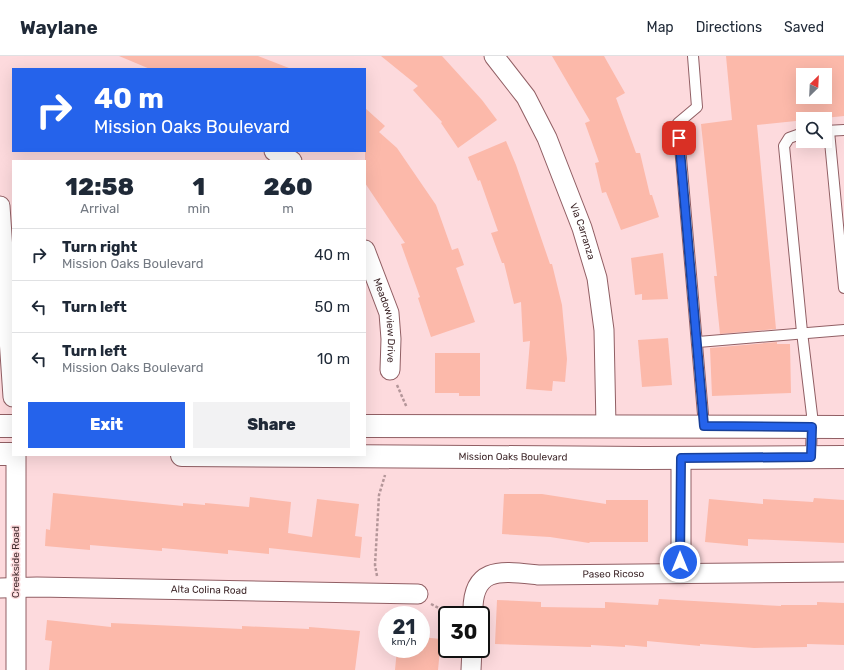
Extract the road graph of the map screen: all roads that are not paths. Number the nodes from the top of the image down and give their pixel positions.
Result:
1 (494, 56) edge
2 (693, 56) edge
3 (844, 130) edge
4 (832, 131) edge
5 (796, 136) edge
6 (829, 148) edge
7 (276, 152) edge
8 (290, 160) edge
9 (0, 206) edge
10 (366, 253) edge
11 (844, 288) edge
12 (10, 308) edge
13 (844, 330) edge
14 (802, 332) junction
15 (698, 342) junction
16 (12, 367) edge
17 (390, 370) road end
18 (0, 426) edge
19 (12, 426) edge
20 (366, 426) edge
21 (606, 426) junction
22 (704, 426) junction
23 (812, 427) junction
24 (844, 427) edge
25 (0, 454) edge
26 (12, 454) edge
27 (14, 456) edge
28 (348, 456) edge
29 (811, 457) junction
30 (844, 457) edge
31 (681, 458) junction
32 (844, 572) edge
33 (680, 574) junction
34 (8, 588) edge
35 (418, 594) road end
36 (474, 606) edge
37 (472, 658) edge
38 (16, 670) edge
39 (471, 670) edge

1 - 21 street, Via Carranza
2 - 15 lane
3 - 4 lane
5 - 14 lane
6 - 11 lane
7 - 8 street
9 - 12 street
10 - 17 street, Meadowview Drive
12 - 16 street
13 - 14 lane
14 - 15 lane
14 - 23 lane
15 - 22 lane
18 - 19 main road
20 - 21 main road
21 - 22 main road
22 - 23 main road
23 - 24 main road
23 - 29 lane
25 - 26 main road
27 - 34 street, Creekside Road
28 - 31 main road, Mission Oaks Boulevard
29 - 30 main road, Mission Oaks Boulevard
29 - 31 main road, Mission Oaks Boulevard
31 - 33 street
32 - 33 street, Paseo Ricoso
33 - 36 street, Paseo Ricoso
34 - 35 street, Alta Colina Road
34 - 38 street, Creekside Road
37 - 39 street

